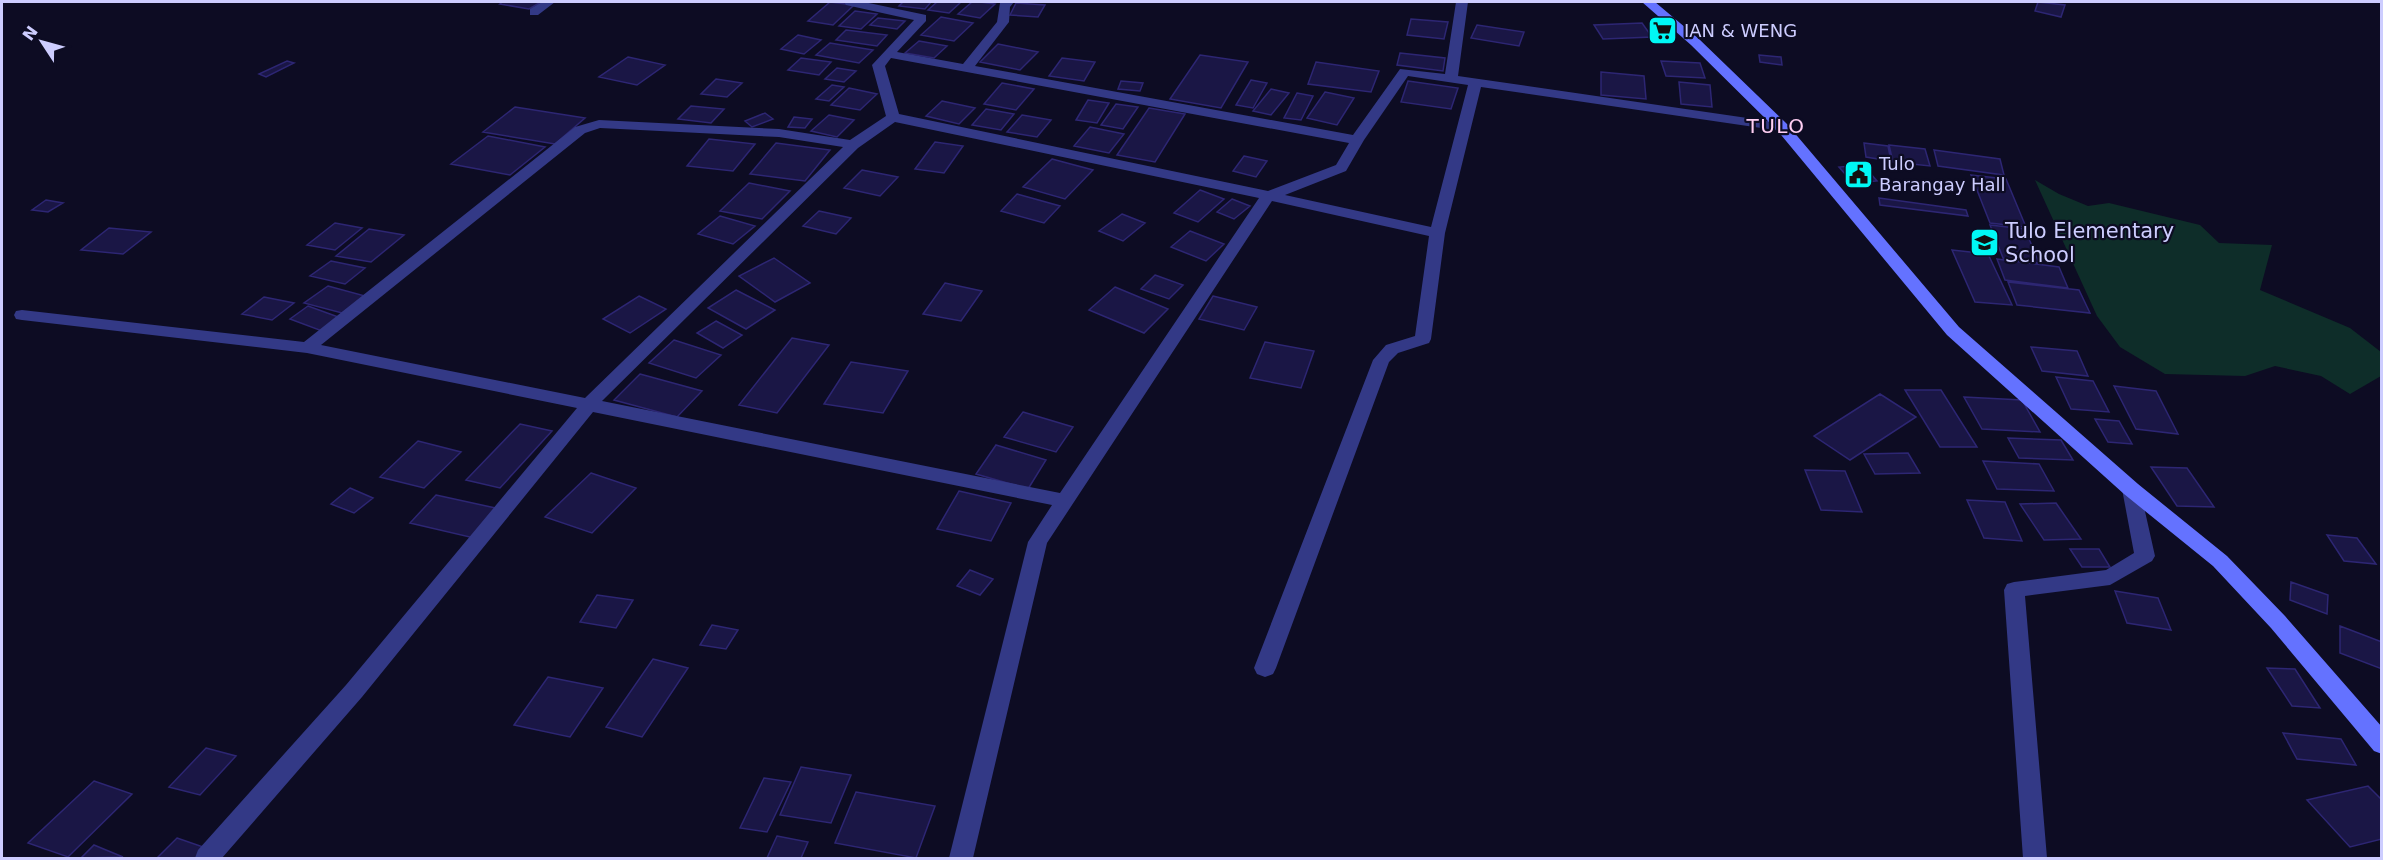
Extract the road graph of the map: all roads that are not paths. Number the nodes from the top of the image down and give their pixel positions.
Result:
1 (549, 2) edge
2 (850, 2) edge
3 (1008, 2) edge
4 (1462, 2) edge
5 (1648, 2) edge
6 (534, 12) dead end
7 (888, 54) junction
8 (967, 68) junction
9 (1451, 77) junction
10 (1476, 81) junction
11 (893, 117) junction
12 (1782, 127) junction
13 (1357, 140) junction
14 (853, 145) junction
15 (1268, 197) junction
16 (1437, 233) junction
17 (22, 315) dead end
18 (307, 348) junction
19 (591, 404) junction
20 (2131, 489) junction
21 (1065, 501) junction
22 (1264, 668) dead end
23 (2382, 744) edge
24 (207, 858) edge
25 (961, 858) edge
26 (2035, 858) edge

1 - 6 street
2 - 7 street
3 - 8 street
4 - 9 street
5 - 12 street
7 - 8 street
7 - 11 street
8 - 13 street
9 - 10 street
9 - 13 street
10 - 12 street
10 - 16 street
11 - 14 street
11 - 15 street
12 - 20 street
13 - 15 street
14 - 18 street
14 - 19 street
15 - 16 street
15 - 21 street
16 - 22 street
17 - 18 street
18 - 19 street
19 - 21 street
19 - 24 street
20 - 23 street
20 - 26 street
21 - 25 street

